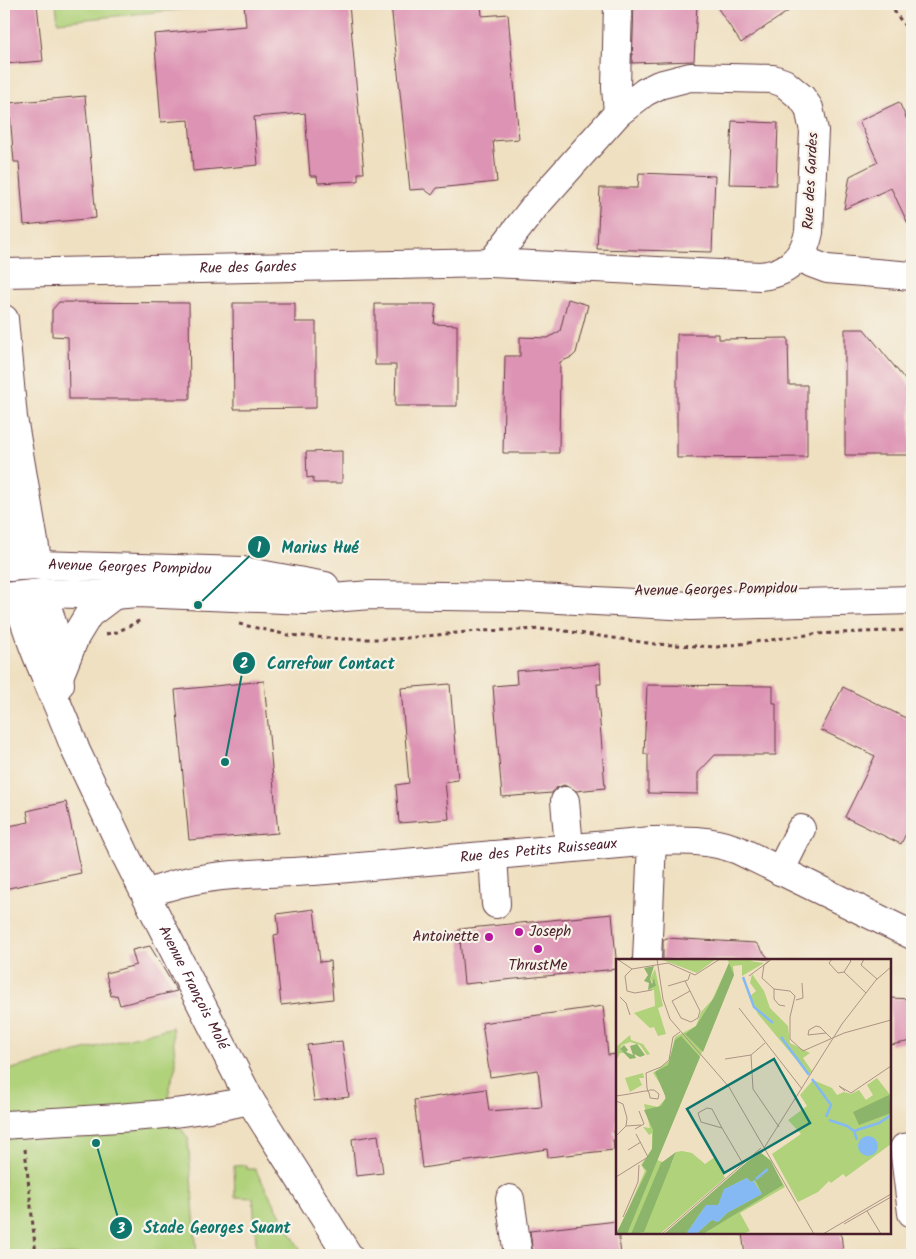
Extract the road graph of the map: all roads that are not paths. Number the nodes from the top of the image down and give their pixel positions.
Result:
1 (618, 4) edge
2 (618, 114) junction
3 (802, 252) junction
4 (491, 263) junction
5 (847, 272) junction
6 (4, 273) edge
7 (912, 276) edge
8 (912, 294) edge
9 (4, 319) edge
10 (13, 418) junction
11 (38, 565) junction
12 (7, 567) edge
13 (21, 595) edge
14 (114, 595) junction
15 (371, 595) junction
16 (909, 598) edge
17 (60, 674) junction
18 (61, 708) junction
19 (565, 801) dead end
20 (801, 829) dead end
21 (652, 841) junction
22 (569, 848) junction
23 (493, 855) junction
24 (780, 871) junction
25 (147, 894) junction
26 (496, 904) dead end
27 (912, 935) edge
28 (647, 959) edge
29 (250, 1100) junction
30 (13, 1124) edge
31 (912, 1147) edge
32 (510, 1199) dead end
33 (912, 1213) edge
34 (348, 1255) edge
35 (518, 1255) edge

1 - 2 street
2 - 3 street, Rue des Gardes
2 - 4 street, Rue des Gardes
3 - 4 street, Rue des Gardes
3 - 5 street
4 - 6 street, Rue des Gardes
5 - 7 street
5 - 8 street
9 - 10 street
10 - 11 street
10 - 12 street
11 - 12 street, Avenue Georges Pompidou
11 - 13 street
11 - 15 street, Avenue Georges Pompidou
12 - 13 street
13 - 14 street, Avenue Georges Pompidou
13 - 17 street, Avenue François Molé
13 - 18 street, Avenue François Molé
14 - 15 street, Avenue Georges Pompidou
14 - 17 street
15 - 16 street, Avenue Georges Pompidou
17 - 18 street, Avenue François Molé
18 - 25 street, Avenue François Molé
19 - 22 street
20 - 24 street
21 - 22 street, Rue des Petits Ruisseaux
21 - 24 street, Rue des Petits Ruisseaux
21 - 28 street
22 - 23 street, Rue des Petits Ruisseaux
23 - 25 street, Rue des Petits Ruisseaux
23 - 26 street
24 - 27 street, Rue des Petits Ruisseaux
25 - 29 street, Avenue François Molé
29 - 30 street
29 - 34 street, Avenue François Molé
31 - 33 street
32 - 35 street

